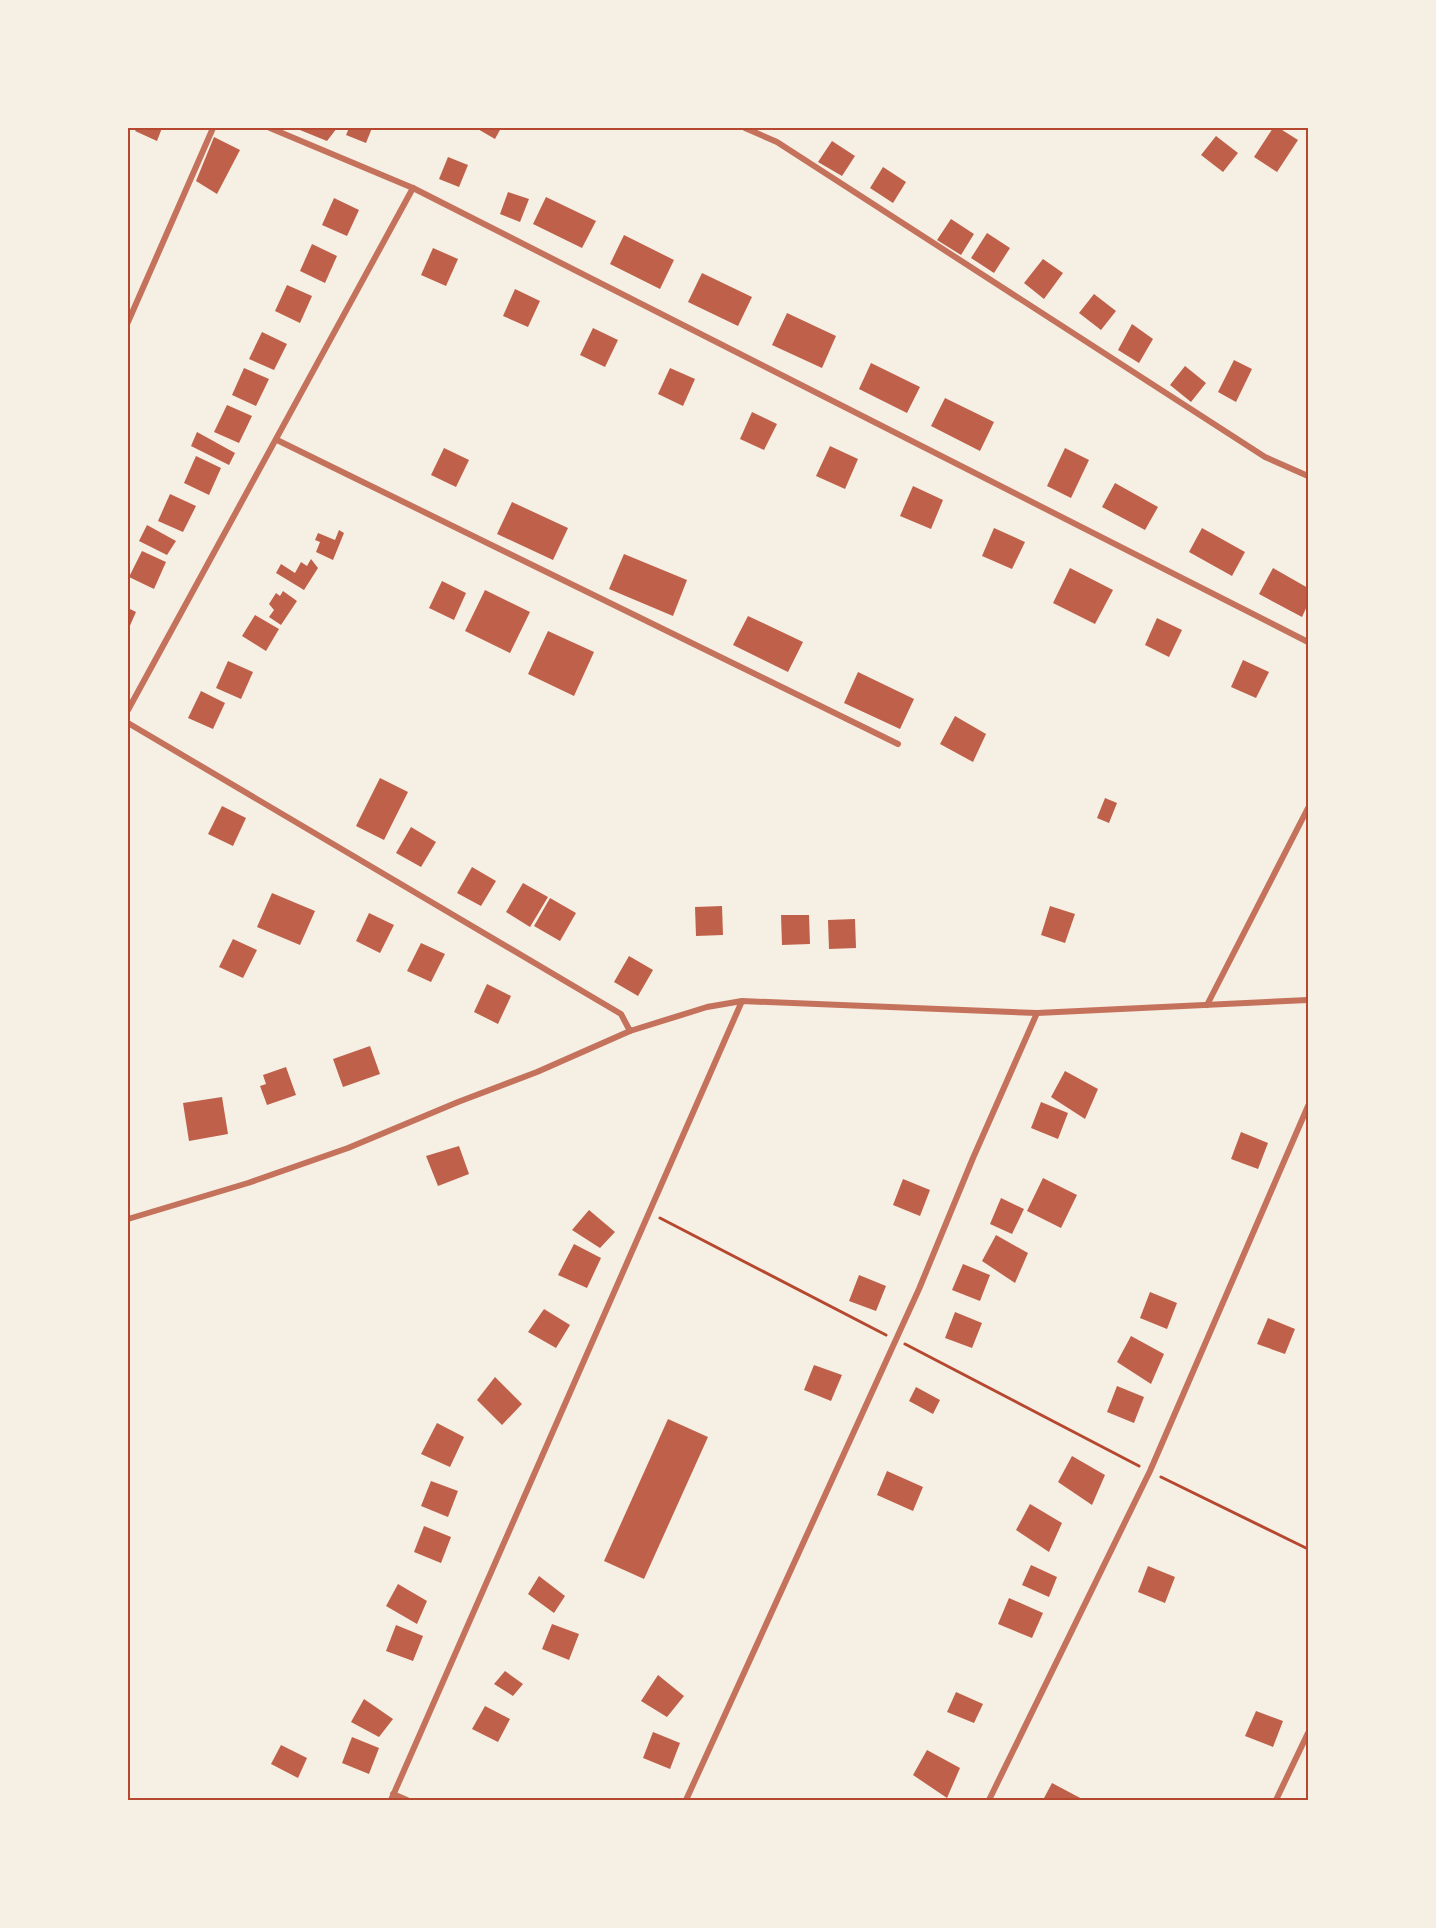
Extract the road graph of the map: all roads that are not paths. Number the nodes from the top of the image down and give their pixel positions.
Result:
1 (213, 128) edge
2 (270, 128) edge
3 (745, 128) edge
4 (413, 188) junction
5 (128, 322) edge
6 (277, 440) junction
7 (1308, 476) edge
8 (1308, 642) edge
9 (128, 710) edge
10 (128, 723) edge
11 (898, 744) dead end
12 (1308, 808) edge
13 (1308, 999) edge
14 (742, 1001) junction
15 (1208, 1005) junction
16 (1037, 1013) junction
17 (630, 1031) junction
18 (1308, 1106) edge
19 (128, 1219) edge
20 (1308, 1733) edge
21 (392, 1797) edge
22 (406, 1800) edge
23 (686, 1800) edge
24 (988, 1800) edge
25 (1276, 1800) edge

1 - 5 street
2 - 4 street
3 - 7 street
4 - 6 street
4 - 8 street
6 - 9 street
6 - 11 street
10 - 17 street
12 - 15 street
13 - 15 street
14 - 16 street
14 - 17 street
14 - 21 street
15 - 16 street
16 - 23 street
17 - 19 street
18 - 24 street
20 - 25 street
21 - 22 street

